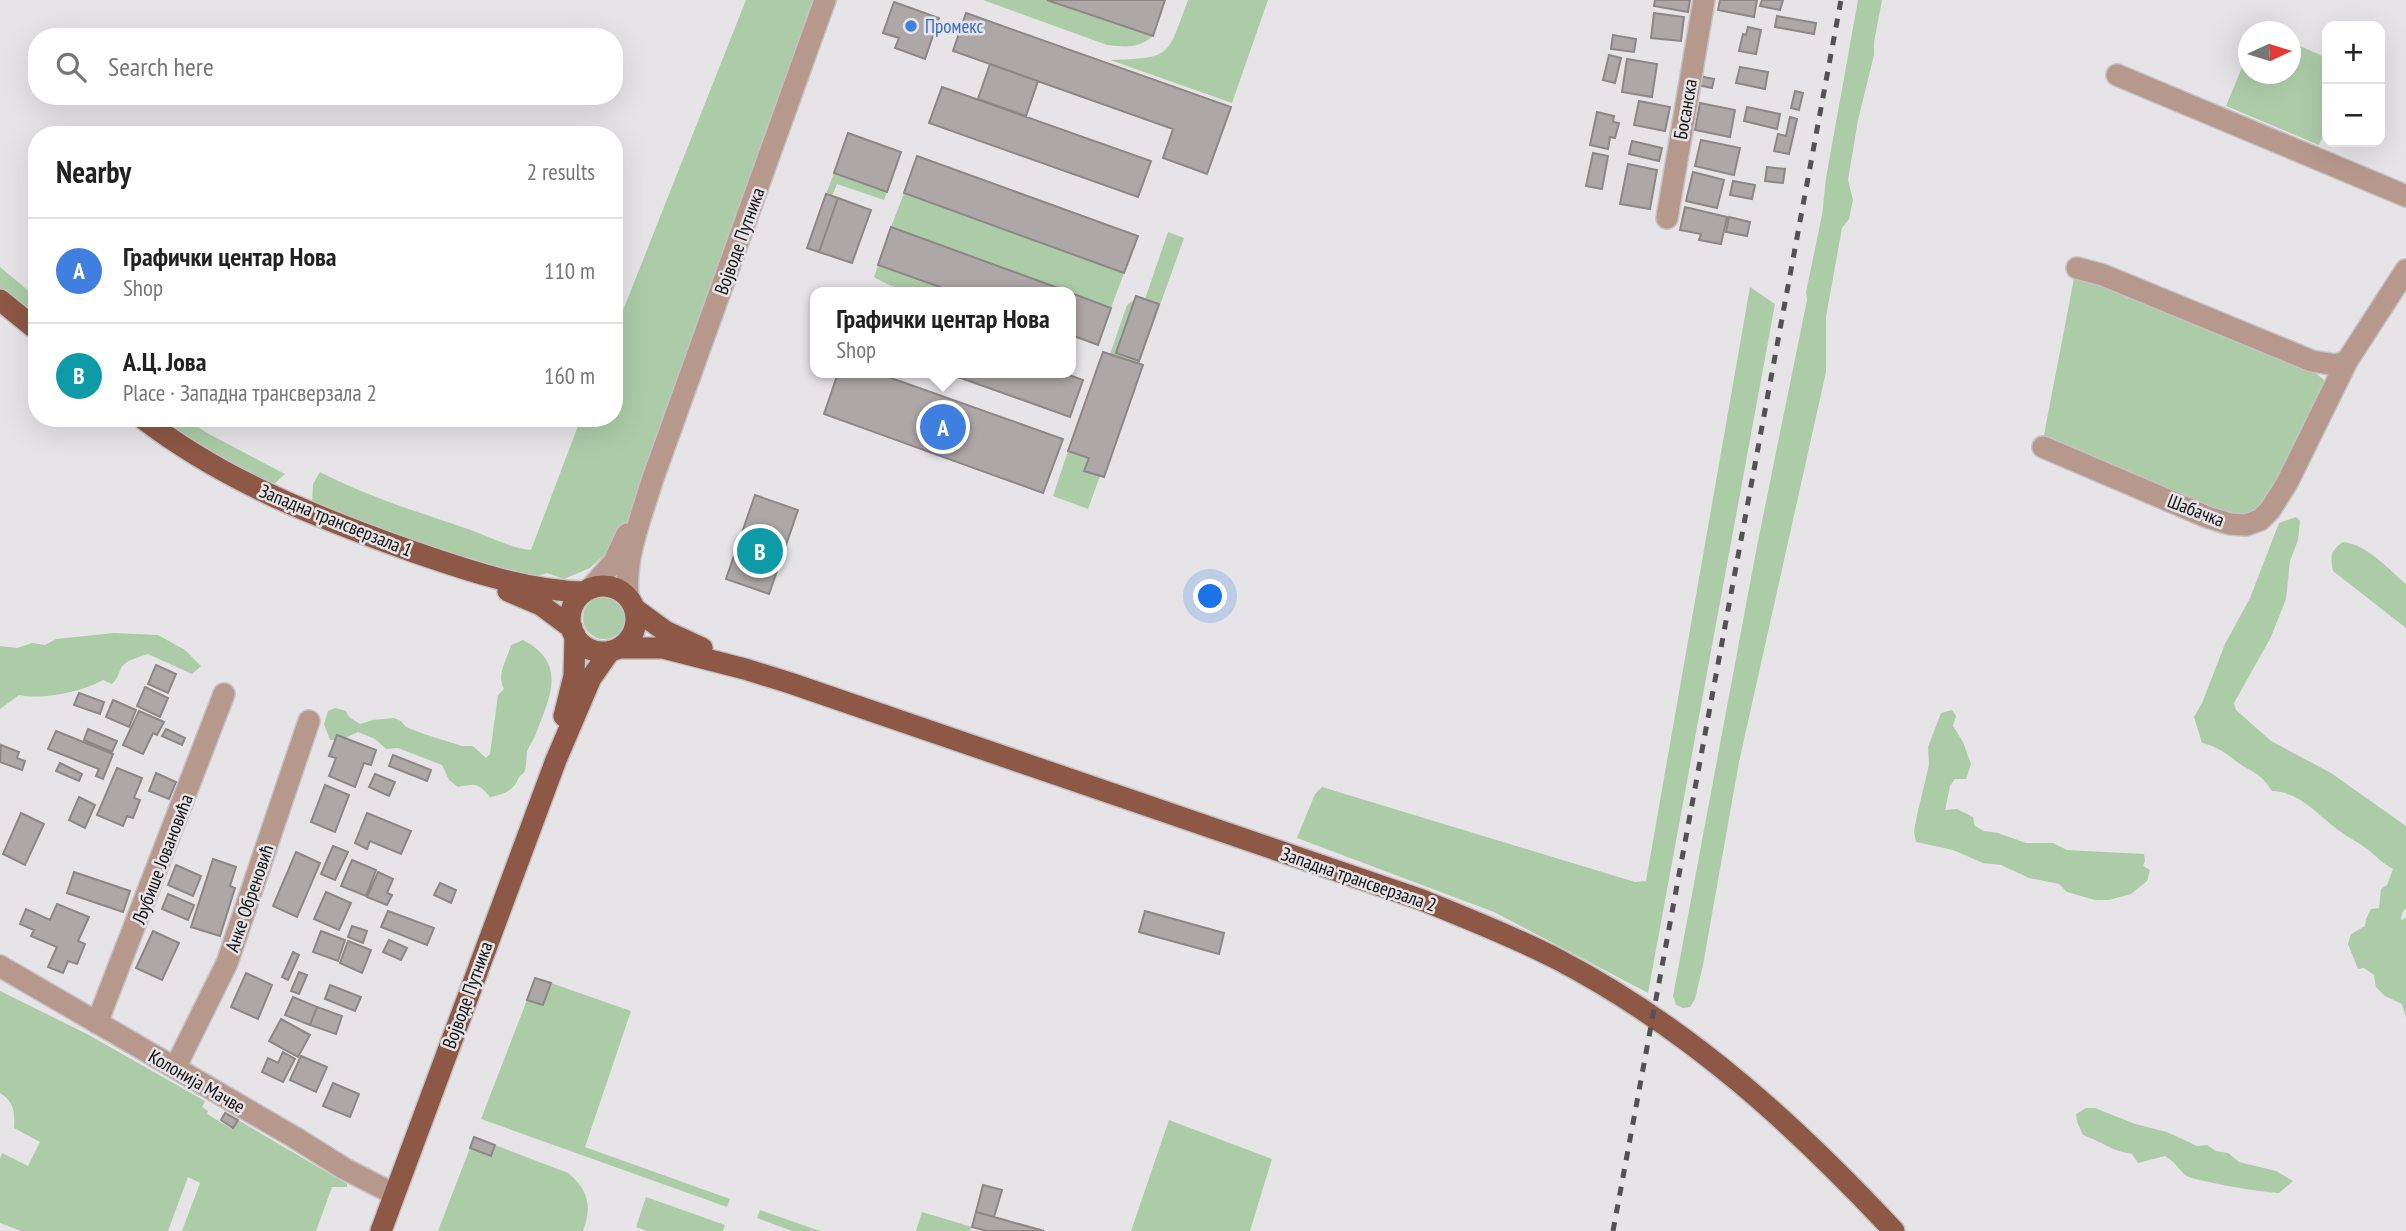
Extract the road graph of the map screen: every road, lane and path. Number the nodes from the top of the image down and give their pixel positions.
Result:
1 (825, 0) edge
2 (1704, 0) edge
3 (2117, 75) dead end
4 (2406, 197) edge
5 (1667, 218) dead end
6 (2077, 268) dead end
7 (2406, 270) edge
8 (0, 300) edge
9 (28, 323) edge
10 (2347, 361) junction
11 (154, 427) edge
12 (2043, 447) dead end
13 (652, 481) junction
14 (462, 568) junction
15 (588, 590) junction
16 (631, 603) junction
17 (573, 631) junction
18 (614, 649) junction
19 (746, 668) junction
20 (224, 694) dead end
21 (309, 721) dead end
22 (556, 760) junction
23 (0, 966) edge
24 (97, 1023) junction
25 (175, 1068) junction
26 (394, 1194) junction
27 (381, 1231) edge
28 (1894, 1231) edge

1 - 13 street, Војводе Путника
2 - 5 street, Босанска
3 - 4 street
6 - 10 street
7 - 10 street, Шабачка
8 - 9 main road
10 - 12 street, Шабачка
11 - 14 main road, Западна трансверзала 1
13 - 15 street, Војводе Путника
13 - 16 street, Војводе Путника
14 - 15 main road, Западна трансверзала 1
14 - 17 main road, Западна трансверзала 1
15 - 16 main road
15 - 17 main road
16 - 18 main road
16 - 19 main road, Западна трансверзала 2
17 - 18 main road
17 - 22 main road, Војводе Путника
18 - 19 main road, Западна трансверзала 2
18 - 22 main road, Војводе Путника
19 - 28 main road, Западна трансверзала 2
20 - 24 street, Љубише Јовановића
21 - 25 street, Анке Обреновић
22 - 26 main road, Војводе Путника
23 - 24 street, Колонија Мачве
24 - 25 street, Колонија Мачве
25 - 26 street, Колонија Мачве
26 - 27 main road, Војводе Путника

